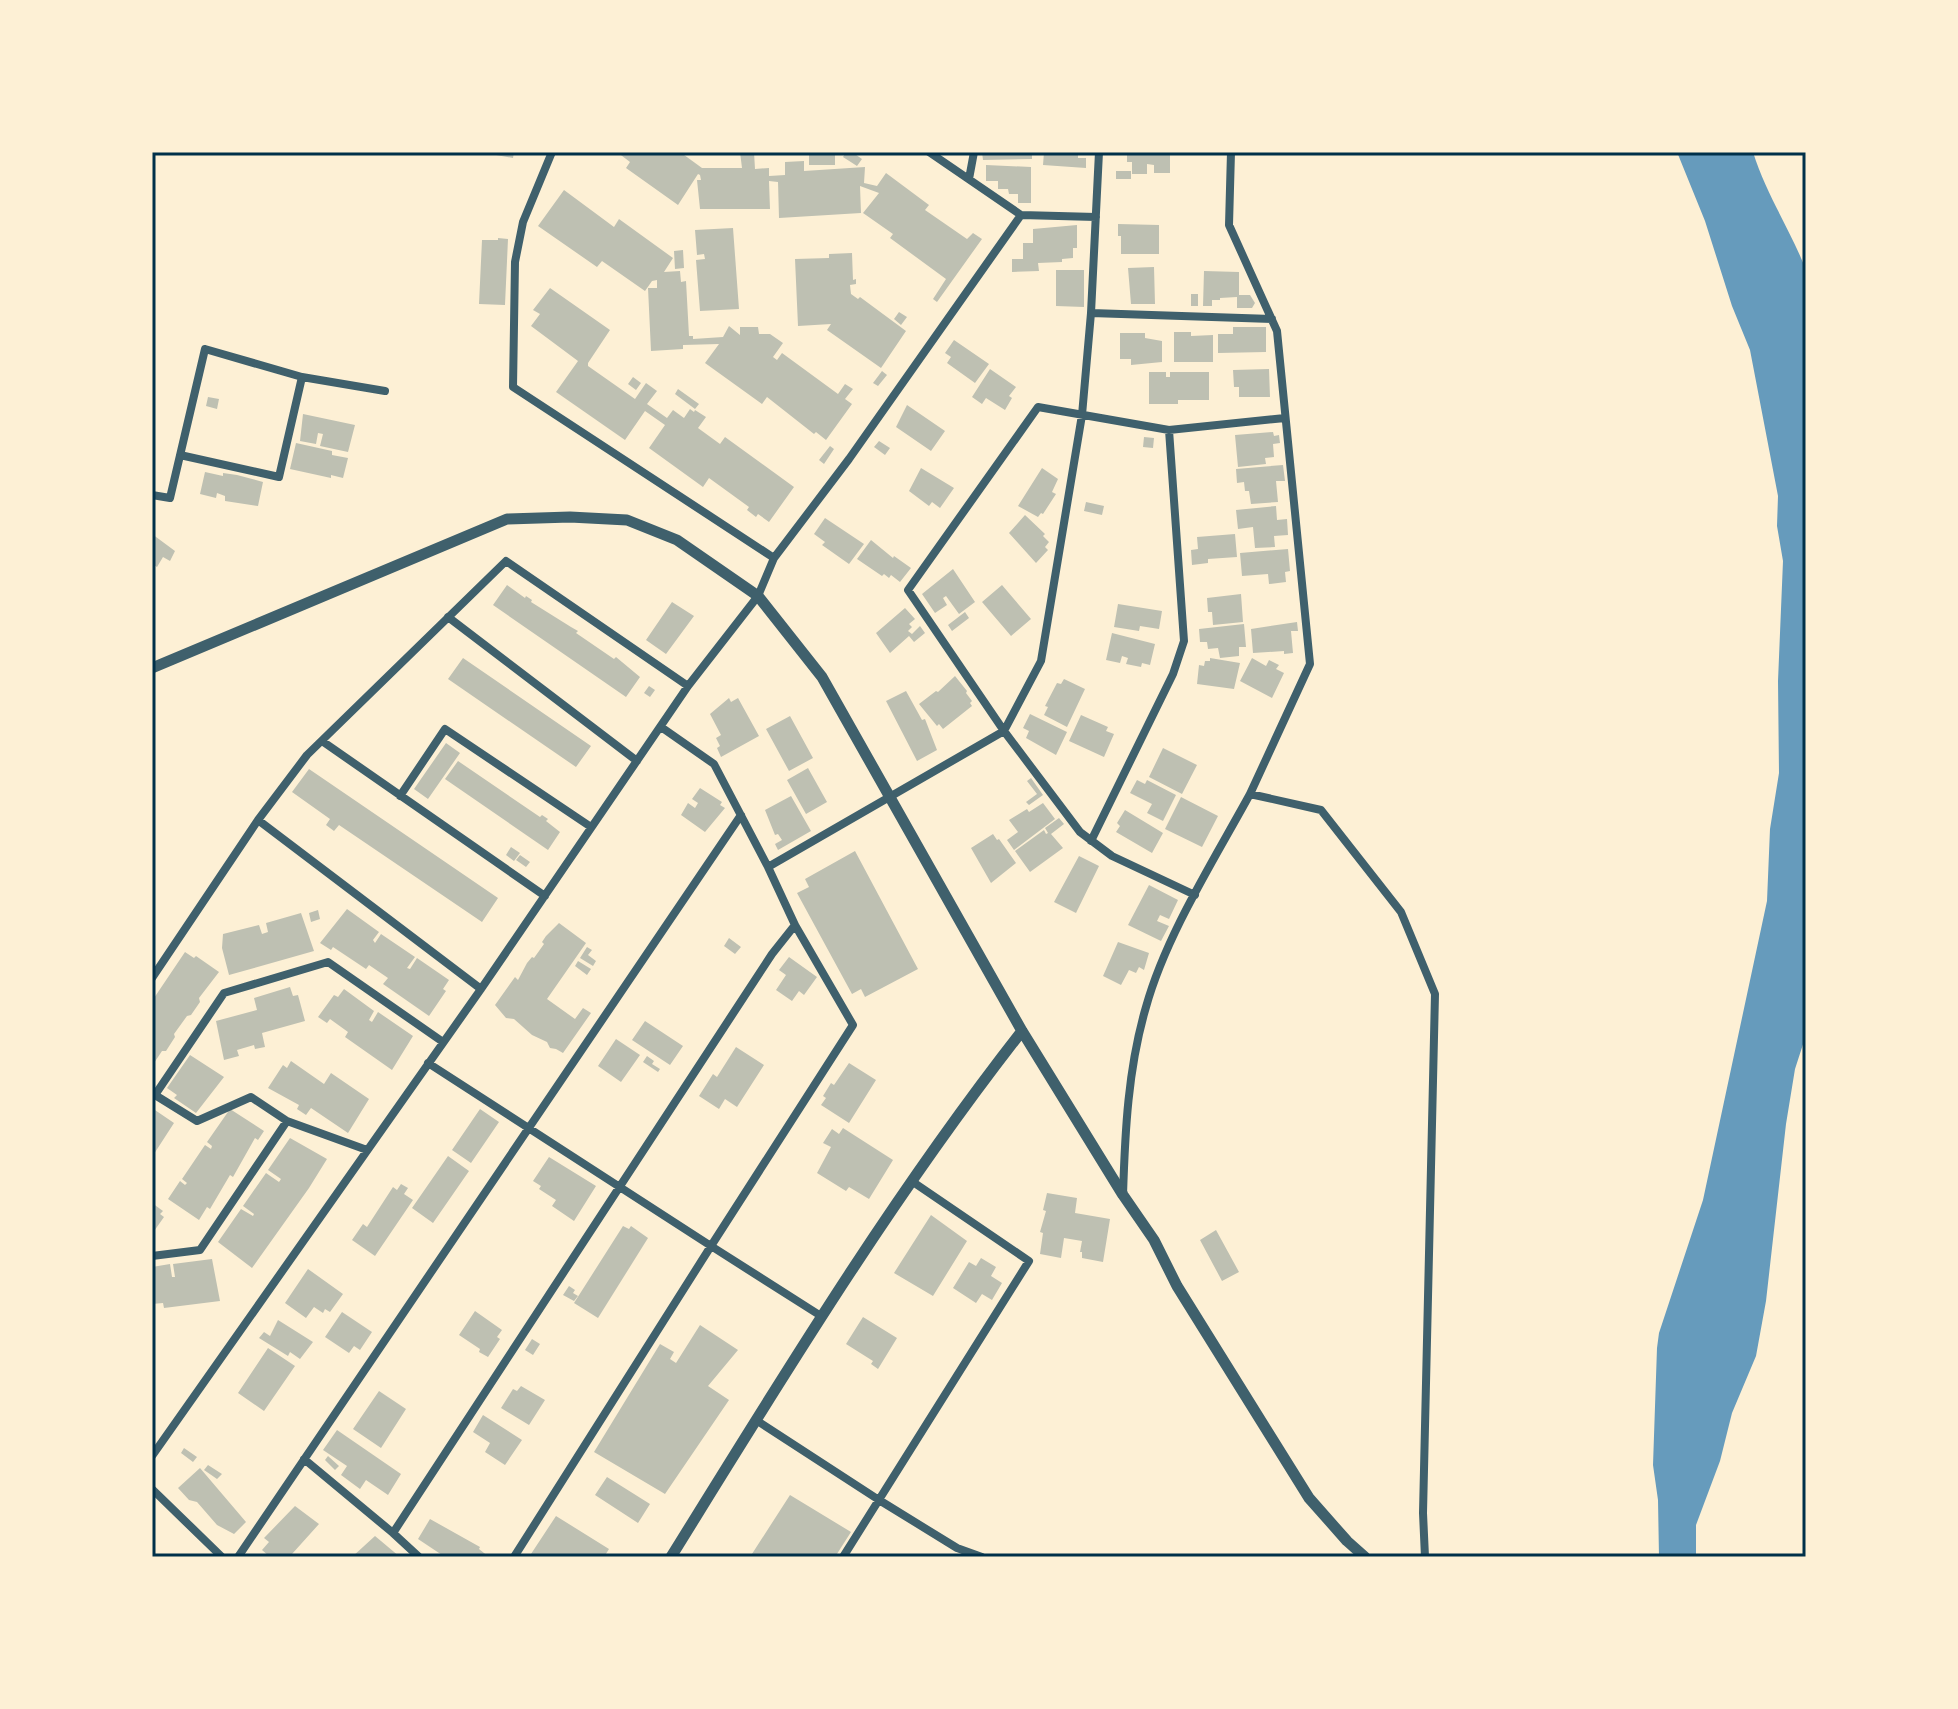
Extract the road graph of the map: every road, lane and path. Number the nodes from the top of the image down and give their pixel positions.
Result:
1 (552, 152) edge
2 (929, 152) edge
3 (974, 152) edge
4 (1099, 152) edge
5 (1231, 152) edge
6 (969, 179) junction
7 (1021, 215) junction
8 (1096, 217) junction
9 (1091, 313) junction
10 (1272, 319) junction
11 (302, 377) junction
12 (385, 391) dead end
13 (1082, 415) junction
14 (1285, 418) junction
15 (1169, 430) junction
16 (180, 455) junction
17 (152, 495) edge
18 (774, 558) junction
19 (758, 596) junction
20 (448, 617) junction
21 (152, 668) edge
22 (688, 686) junction
23 (661, 727) junction
24 (1004, 731) junction
25 (322, 741) junction
26 (637, 761) junction
27 (1250, 794) junction
28 (400, 796) junction
29 (889, 800) junction
30 (741, 815) junction
31 (258, 820) junction
32 (591, 827) junction
33 (1091, 841) junction
34 (768, 867) junction
35 (1195, 895) junction
36 (545, 896) junction
37 (795, 925) junction
38 (152, 978) edge
39 (481, 989) junction
40 (1022, 1031) junction
41 (443, 1042) junction
42 (428, 1063) junction
43 (153, 1095) edge
44 (287, 1121) junction
45 (528, 1128) junction
46 (367, 1150) junction
47 (913, 1182) junction
48 (621, 1188) junction
49 (1123, 1195) junction
50 (711, 1246) junction
51 (152, 1256) edge
52 (821, 1316) junction
53 (756, 1420) junction
54 (152, 1456) edge
55 (304, 1459) junction
56 (152, 1489) edge
57 (879, 1500) junction
58 (393, 1533) junction
59 (222, 1557) edge
60 (238, 1557) edge
61 (419, 1557) edge
62 (514, 1557) edge
63 (671, 1557) edge
64 (843, 1557) edge
65 (982, 1557) edge
66 (1365, 1557) edge
67 (1425, 1557) edge

1 - 18 street
2 - 6 street
3 - 6 street
4 - 8 street
5 - 10 street
6 - 7 street
7 - 8 street
7 - 18 street
8 - 9 street
9 - 10 street
9 - 13 street
10 - 14 street
11 - 12 street
11 - 16 street
11 - 16 street
13 - 15 street
13 - 24 street
13 - 24 street
14 - 15 street
14 - 27 street
15 - 33 street
16 - 17 street
18 - 19 street
19 - 21 street
19 - 22 street
19 - 29 street
20 - 22 street
20 - 25 street
20 - 26 street
22 - 23 street
23 - 26 street
23 - 30 street
24 - 29 street
24 - 33 street
25 - 28 street
25 - 31 street
26 - 32 street
27 - 35 street
27 - 67 street
28 - 32 street
28 - 36 street
29 - 34 street
29 - 40 street
30 - 34 street
30 - 45 street
31 - 38 street
31 - 39 street
32 - 36 street
33 - 35 street
34 - 37 street
35 - 49 street
36 - 39 street
37 - 48 street
37 - 50 street
39 - 41 street
40 - 47 street
40 - 49 street
41 - 42 street
41 - 43 street
42 - 45 street
42 - 46 street
43 - 44 street
44 - 46 street
44 - 51 street
45 - 48 street
45 - 55 street
46 - 54 street
47 - 52 street
47 - 57 street
48 - 50 street
48 - 58 street
49 - 66 street
50 - 52 street
50 - 62 street
52 - 53 street
53 - 57 street
53 - 63 street
55 - 58 street
55 - 60 street
56 - 59 street
57 - 64 street
57 - 65 street
58 - 61 street

